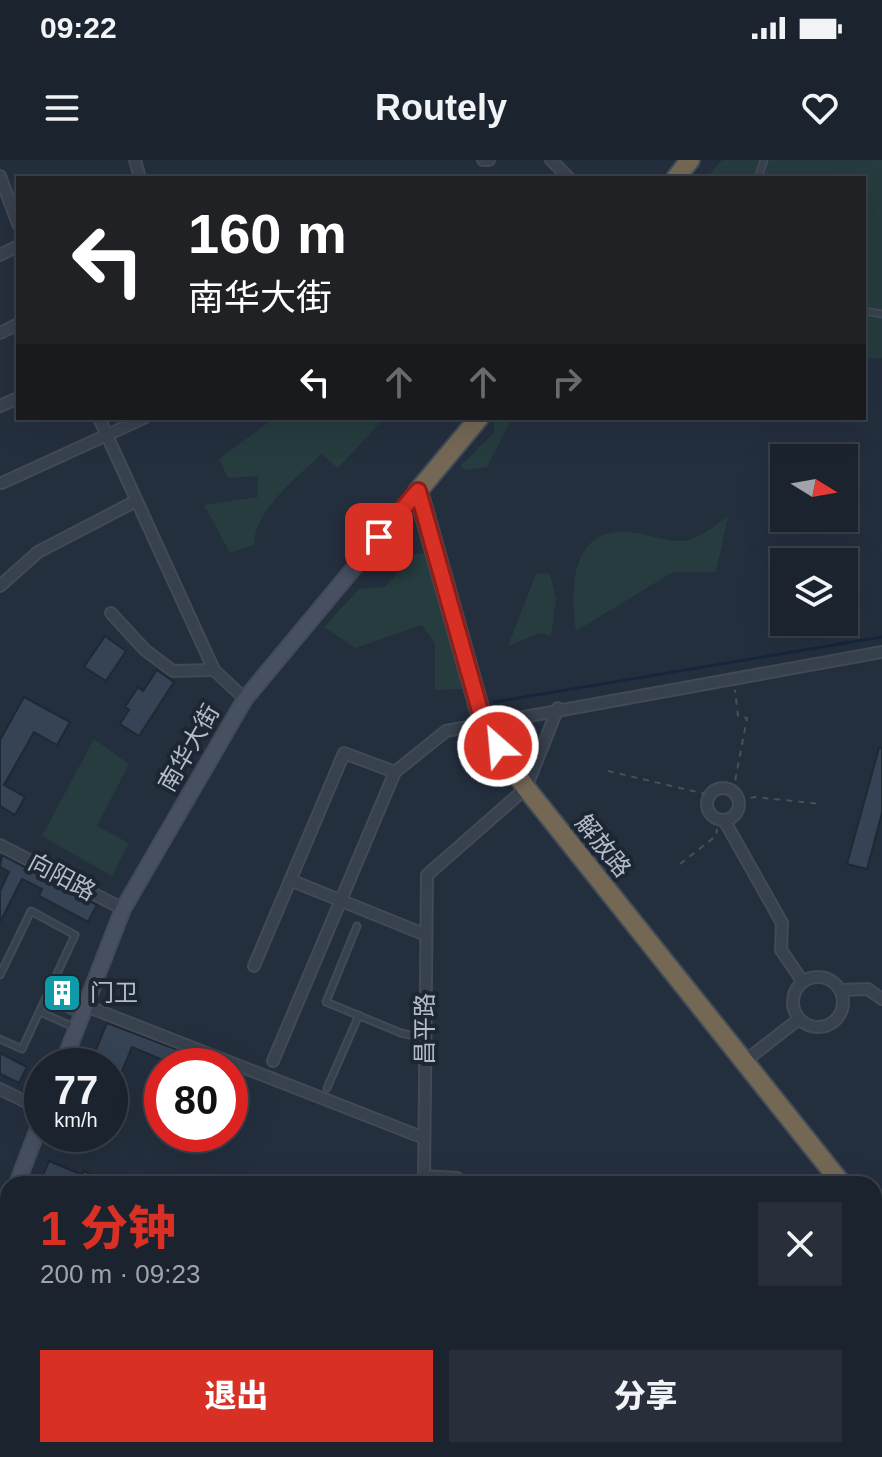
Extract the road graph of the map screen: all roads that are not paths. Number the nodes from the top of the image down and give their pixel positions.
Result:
1 (551, 160) edge
2 (677, 160) edge
3 (690, 160) edge
4 (0, 176) edge
5 (567, 176) edge
6 (664, 176) edge
7 (678, 176) edge
8 (16, 219) edge
9 (100, 420) edge
10 (140, 420) edge
11 (464, 420) edge
12 (477, 420) edge
13 (108, 434) junction
14 (2, 483) edge
15 (418, 491) junction
16 (136, 501) junction
17 (0, 586) edge
18 (111, 613) dead end
19 (882, 652) edge
20 (214, 670) junction
21 (245, 699) junction
22 (558, 708) junction
23 (484, 725) junction
24 (395, 772) junction
25 (526, 788) junction
26 (722, 820) junction
27 (0, 845) edge
28 (290, 880) junction
29 (341, 901) junction
30 (123, 909) junction
31 (357, 926) dead end
32 (426, 935) junction
33 (254, 966) dead end
34 (0, 975) edge
35 (803, 982) junction
36 (840, 990) junction
37 (46, 999) junction
38 (882, 999) edge
39 (40, 1012) junction
40 (359, 1015) junction
41 (82, 1016) junction
42 (799, 1019) junction
43 (425, 1038) junction
44 (0, 1039) edge
45 (69, 1048) edge
46 (273, 1061) dead end
47 (745, 1061) junction
48 (327, 1088) dead end
49 (0, 1089) edge
50 (24, 1101) edge
51 (424, 1138) junction
52 (29, 1152) edge
53 (20, 1176) edge
54 (424, 1176) edge
55 (836, 1176) edge

1 - 5 street
2 - 6 highway
3 - 7 highway
4 - 8 street
9 - 13 street
10 - 13 street
11 - 15 highway, 南华大街
12 - 15 highway, 南华大街
13 - 14 street
13 - 16 street
15 - 21 main road, 南华大街
15 - 23 highway, 解放路
16 - 17 street
16 - 20 street
18 - 20 street
19 - 22 street
20 - 21 street
21 - 30 main road, 南华大街
22 - 23 street
22 - 25 street
23 - 24 street
23 - 25 highway, 解放路
24 - 28 street
24 - 29 street
25 - 32 street, 昌平路
25 - 47 highway, 解放路
26 - 26 street
26 - 35 street
27 - 30 street, 向阳路
28 - 29 street
28 - 33 street
29 - 32 street
29 - 46 street
30 - 41 main road, 南华大街
31 - 40 lane
32 - 43 street, 昌平路
34 - 37 lane
35 - 36 street
35 - 42 street
36 - 38 street
36 - 42 street
37 - 39 lane
37 - 41 lane
39 - 41 lane
39 - 44 lane
40 - 43 lane
40 - 48 lane
41 - 45 main road, 南华大街
41 - 51 street
42 - 47 street
43 - 51 street, 昌平路
47 - 55 highway, 解放路
49 - 50 street
51 - 54 street, 昌平路
52 - 53 main road

